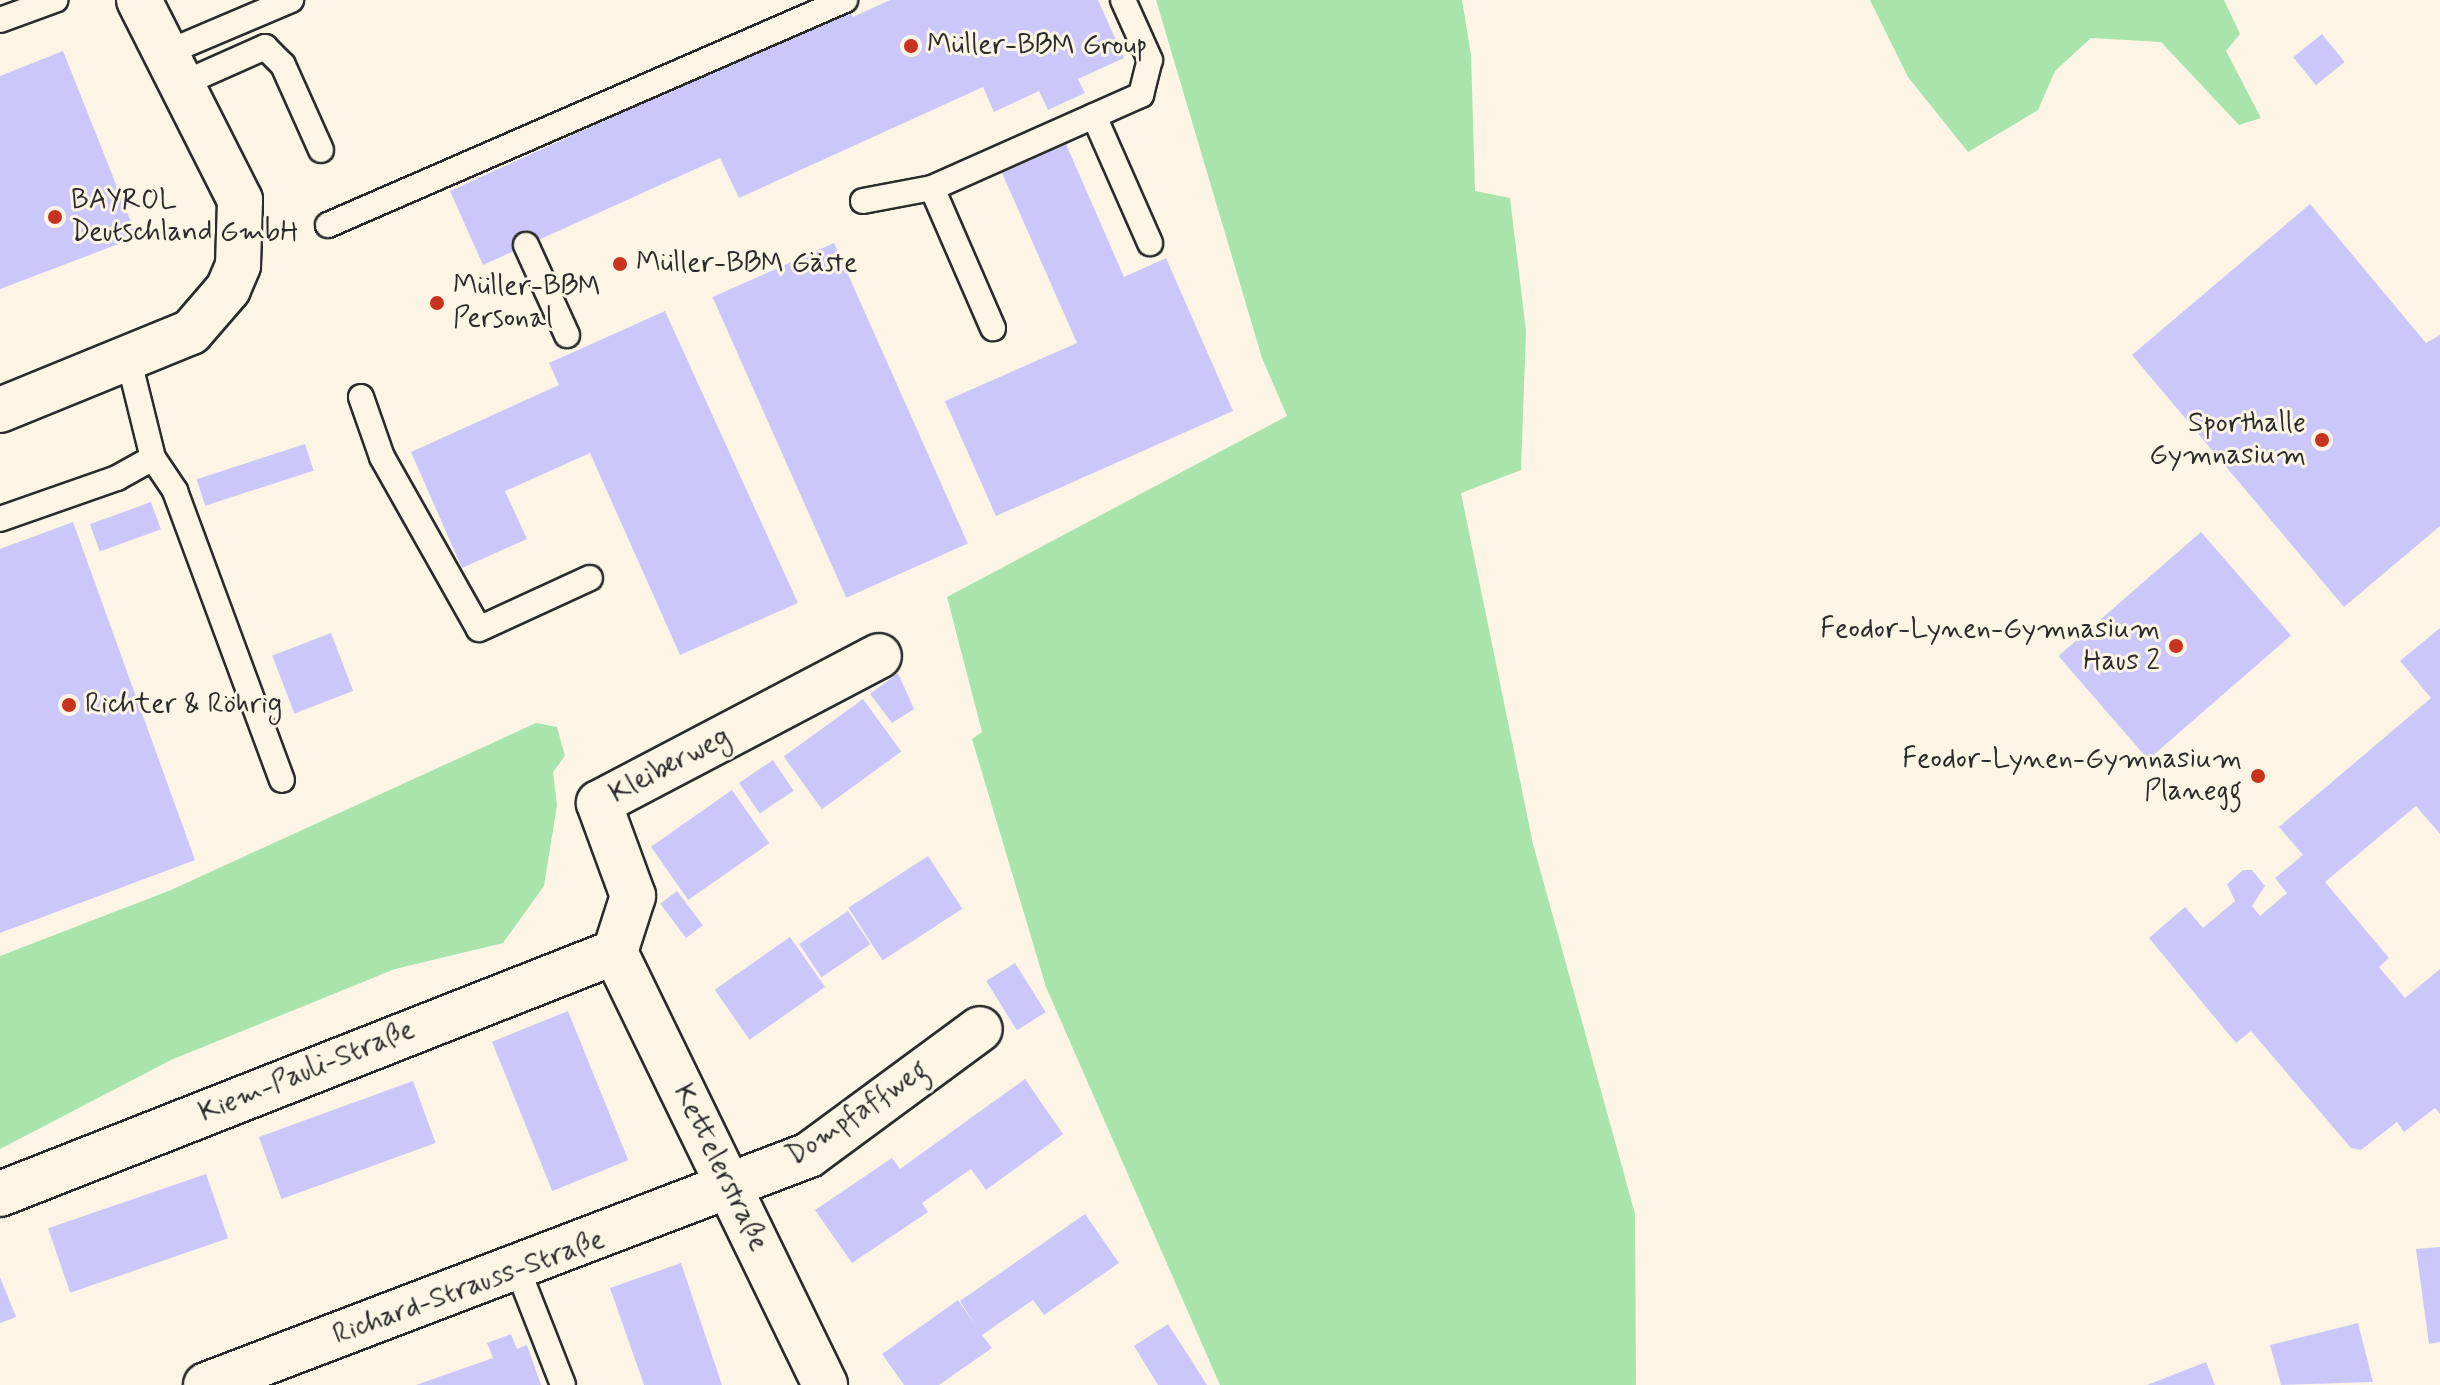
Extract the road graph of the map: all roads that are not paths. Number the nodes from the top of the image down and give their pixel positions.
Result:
1 (55, 0) edge
2 (139, 0) edge
3 (291, 0) edge
4 (845, 0) edge
5 (1123, 0) edge
6 (0, 20) edge
7 (174, 69) junction
8 (1094, 116) junction
9 (321, 150) dead end
10 (932, 188) junction
11 (863, 201) dead end
12 (328, 225) dead end
13 (1150, 243) dead end
14 (526, 245) dead end
15 (993, 328) dead end
16 (567, 335) dead end
17 (129, 361) junction
18 (361, 397) dead end
19 (0, 410) edge
20 (153, 458) junction
21 (0, 519) edge
22 (590, 578) dead end
23 (879, 656) dead end
24 (282, 780) dead end
25 (615, 952) junction
26 (980, 1029) dead end
27 (730, 1188) junction
28 (0, 1194) edge
29 (518, 1270) junction
30 (206, 1385) edge
31 (563, 1385) edge
32 (825, 1385) edge

1 - 6 lane
2 - 7 street
3 - 7 lane
4 - 12 lane
5 - 8 lane
7 - 9 lane
7 - 17 street
8 - 10 lane
8 - 13 lane
10 - 11 lane
10 - 15 lane
14 - 16 lane
17 - 19 street
17 - 20 lane
18 - 22 lane
20 - 21 lane
20 - 24 lane
23 - 25 street, Kleiberweg
25 - 27 street, Kettelerstraße
25 - 28 street, Kiem-Pauli-Straße
26 - 27 street, Dompfaffweg
27 - 29 street, Richard-Strauss-Straße
27 - 32 street, Kettelerstraße
29 - 30 street, Richard-Strauss-Straße
29 - 31 lane

